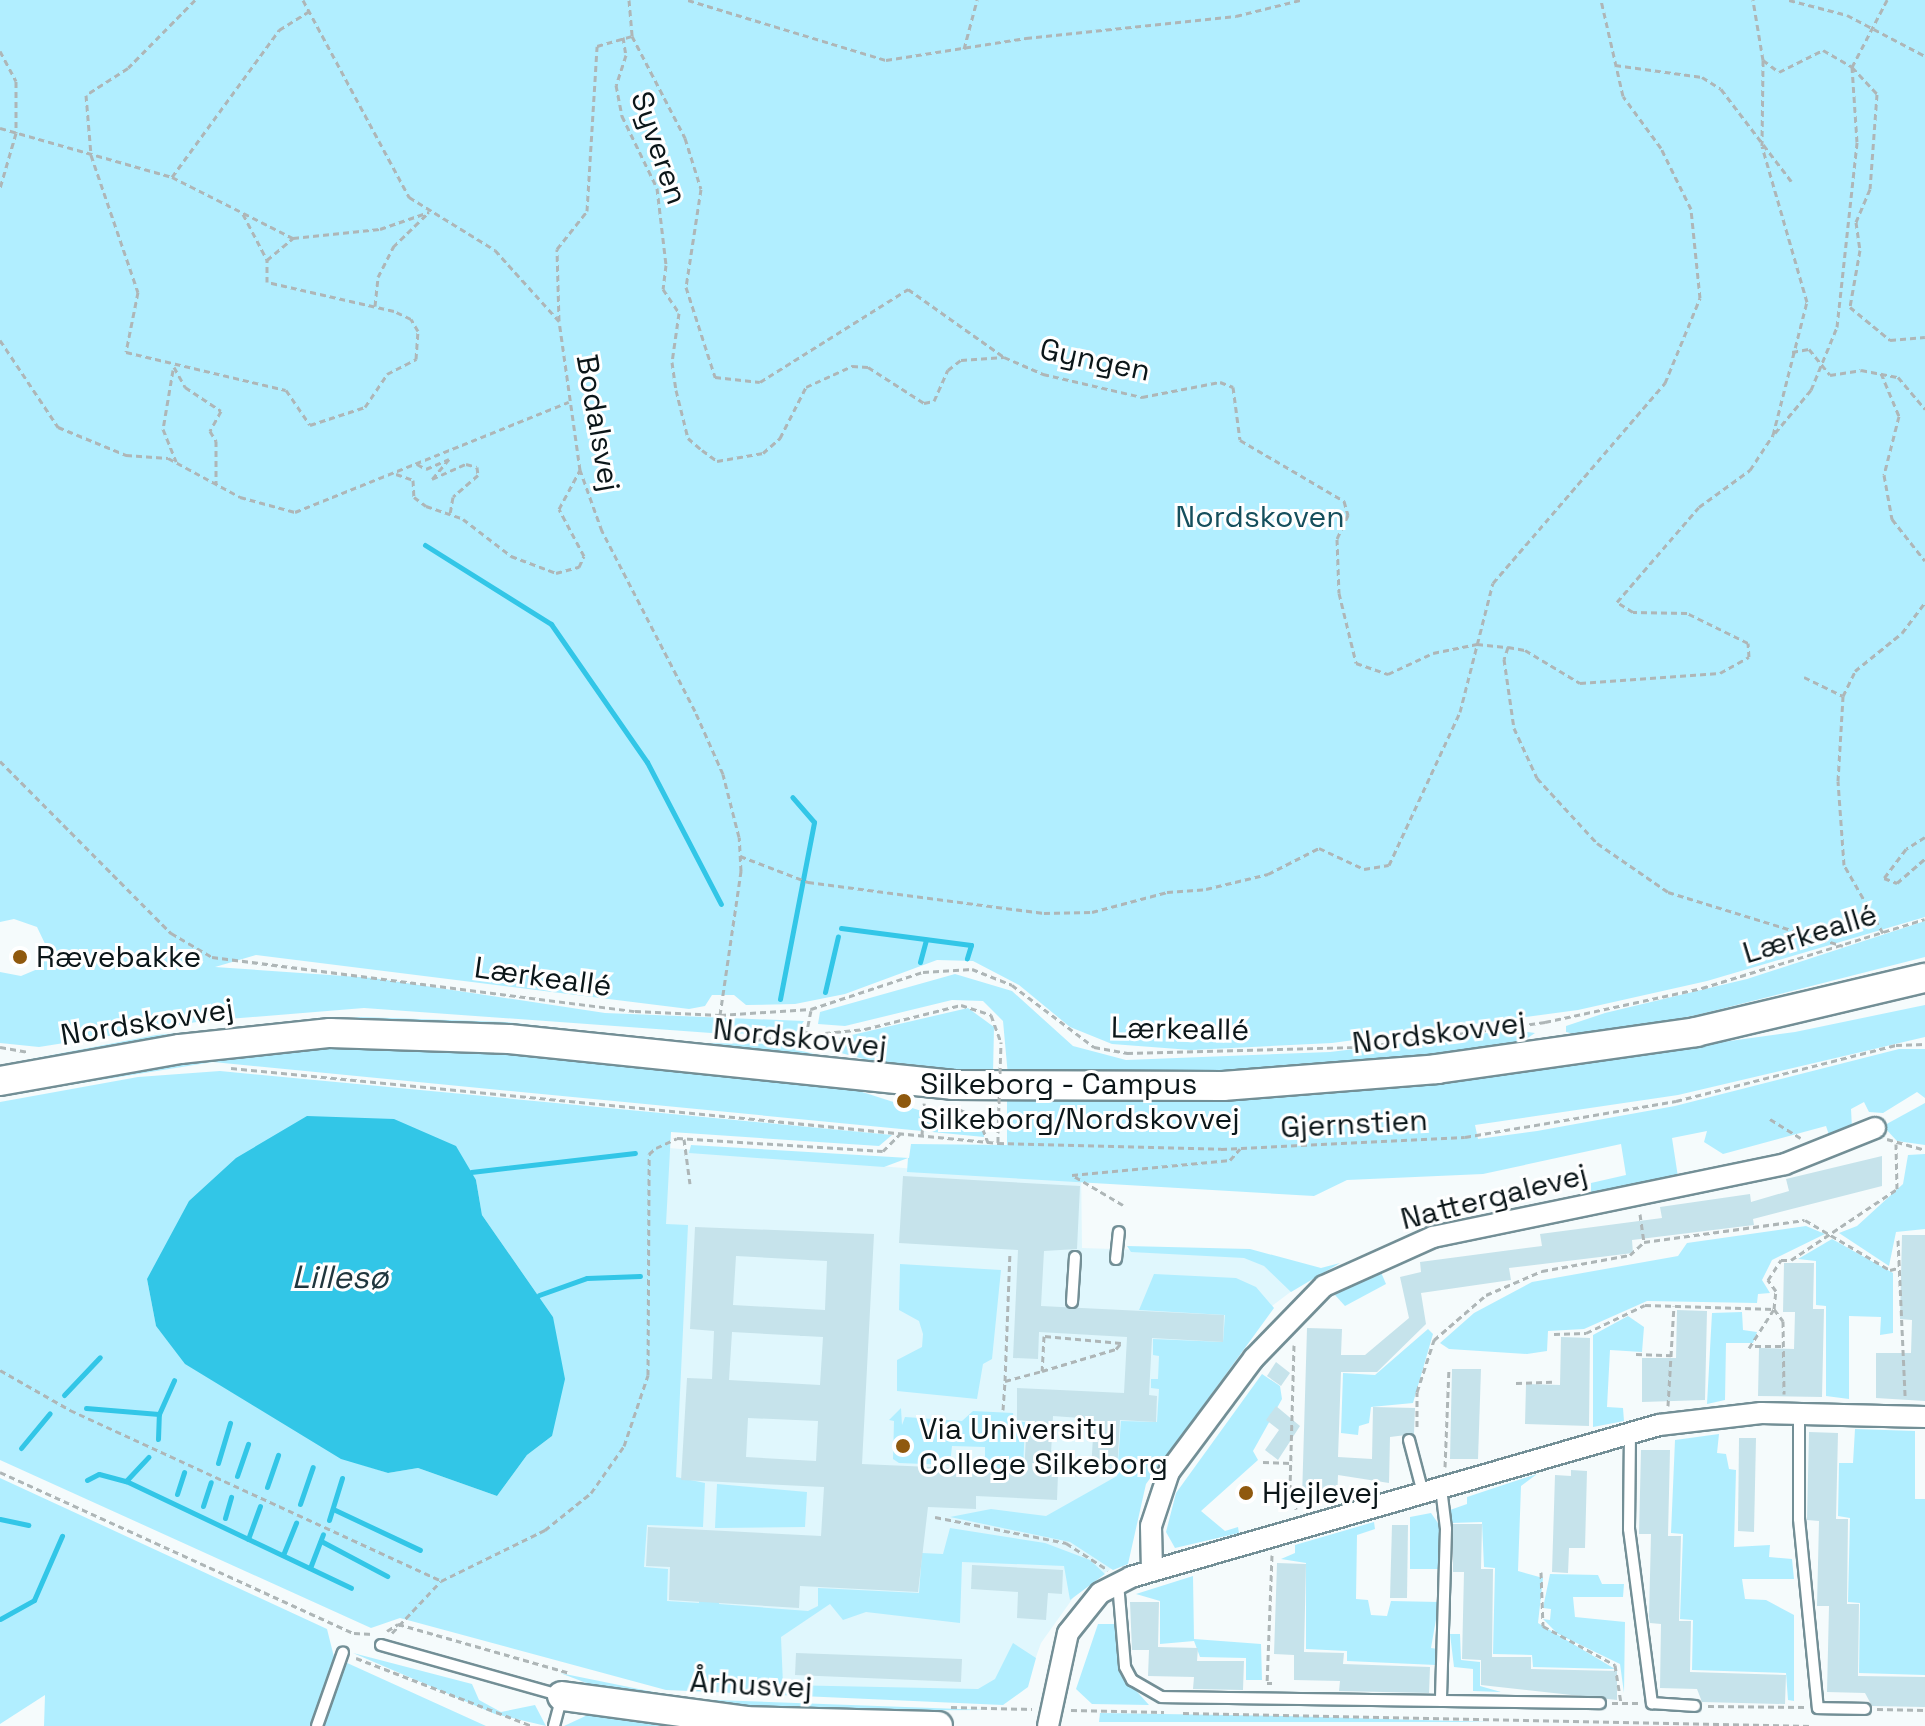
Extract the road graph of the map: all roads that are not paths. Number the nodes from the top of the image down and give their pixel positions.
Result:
1 (1925, 978) edge
2 (0, 1081) edge
3 (1875, 1128) road end
4 (1119, 1232) dead end
5 (1075, 1257) dead end
6 (1116, 1259) dead end
7 (1072, 1302) dead end
8 (1792, 1414) junction
9 (1915, 1417) edge
10 (1630, 1433) junction
11 (1409, 1440) road end
12 (1436, 1489) junction
13 (1152, 1571) junction
14 (1115, 1579) junction
15 (381, 1645) road end
16 (343, 1652) road end
17 (567, 1685) junction
18 (1441, 1701) junction
19 (1600, 1703) road end
20 (1695, 1706) road end
21 (1865, 1709) road end
22 (317, 1726) edge
23 (554, 1726) edge
24 (938, 1726) edge
25 (1048, 1726) edge

1 - 2 street, Nordskovvej
3 - 13 street, Nattergalevej
4 - 6 lane
5 - 7 lane
8 - 9 street
8 - 10 street
8 - 21 lane
10 - 12 street
10 - 20 lane
11 - 12 lane
12 - 13 street
12 - 18 lane
13 - 14 street
14 - 18 lane
14 - 25 street
15 - 17 lane
16 - 22 lane
17 - 23 lane
17 - 24 street, Århusvej
18 - 19 lane

